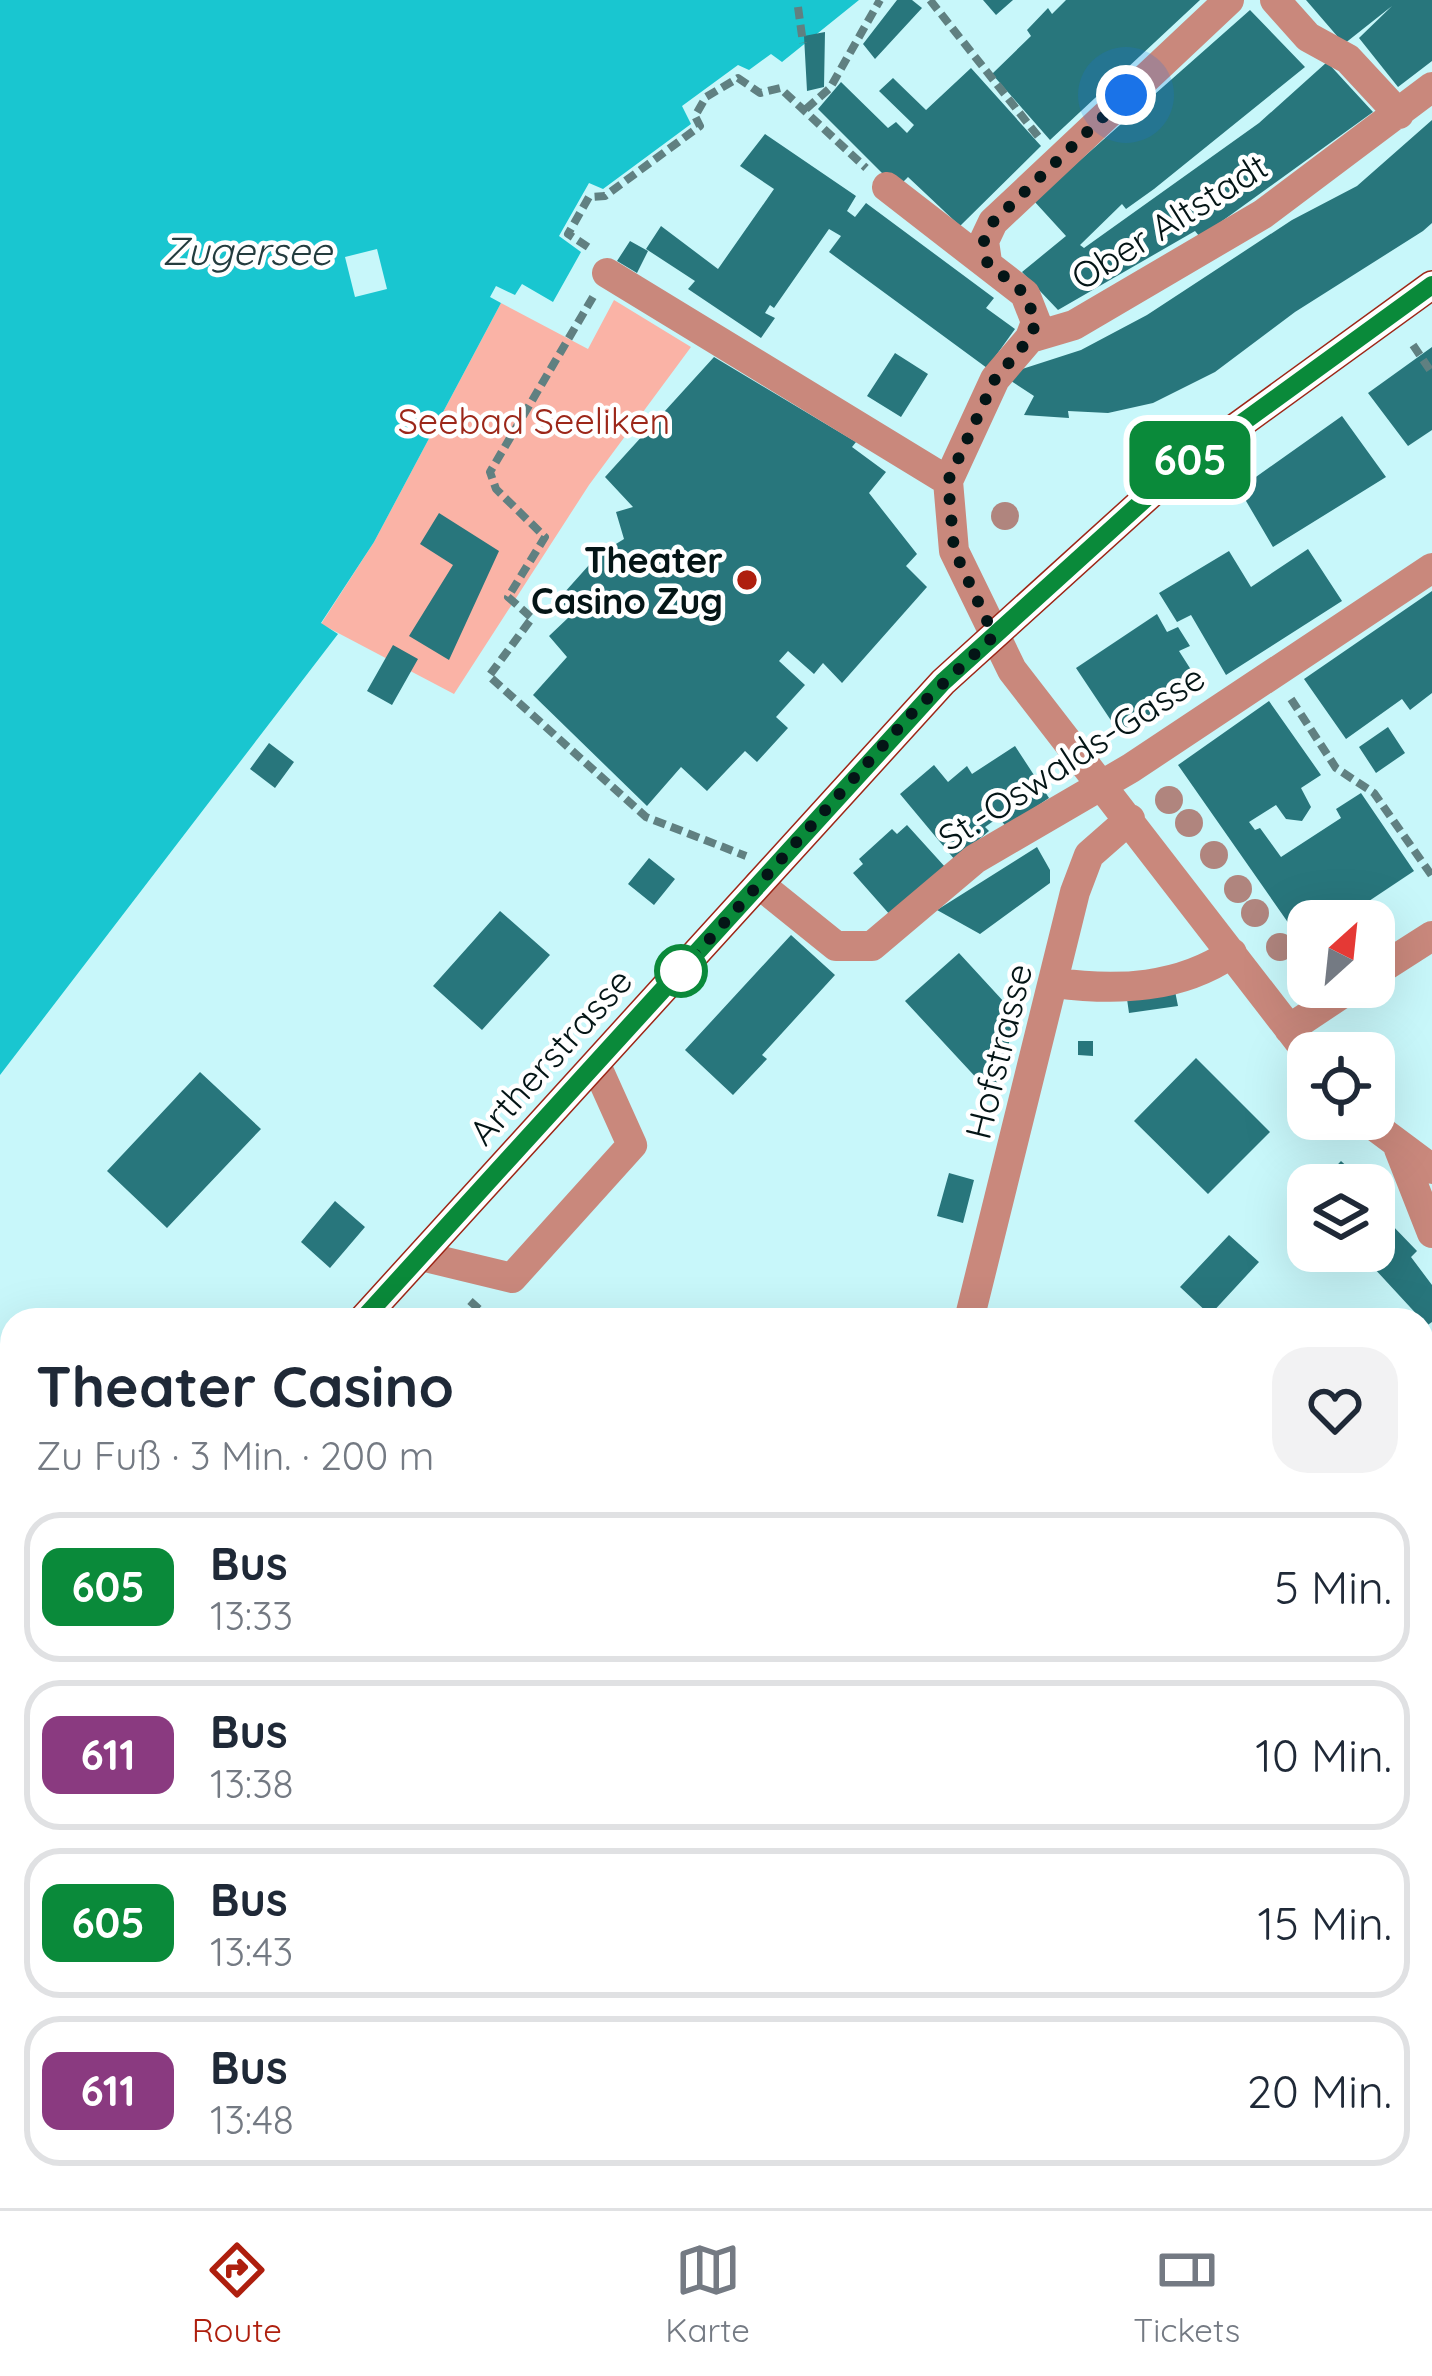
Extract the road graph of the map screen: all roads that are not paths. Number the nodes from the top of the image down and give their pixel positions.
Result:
1 (1229, 0) edge
2 (1275, 0) edge
3 (1432, 87) edge
4 (1399, 114) junction
5 (887, 188) dead end
6 (987, 262) junction
7 (607, 273) dead end
8 (1432, 285) edge
9 (1030, 338) junction
10 (948, 481) junction
11 (1432, 568) edge
12 (994, 636) junction
13 (1103, 785) junction
14 (1130, 819) junction
15 (759, 884) junction
16 (1432, 936) edge
17 (1232, 953) junction
18 (1395, 960) edge
19 (1055, 983) junction
20 (1331, 1008) edge
21 (1292, 1032) edge
22 (1308, 1032) edge
23 (596, 1065) junction
24 (1389, 1140) edge
25 (1399, 1149) junction
26 (1432, 1168) edge
27 (1432, 1233) edge
28 (421, 1256) junction
29 (373, 1308) edge
30 (972, 1308) edge

1 - 6 street
2 - 4 street
3 - 4 street, Ober Altstadt
4 - 9 street, Ober Altstadt
5 - 6 street
6 - 9 street
7 - 10 street
8 - 12 main road, Artherstrasse
9 - 10 street
10 - 12 street
11 - 13 street, St.-Oswalds-Gasse
12 - 13 street
12 - 15 main road, Artherstrasse
13 - 14 street
13 - 15 street, St.-Oswalds-Gasse
14 - 17 street
14 - 19 street, Hofstrasse
15 - 23 main road, Artherstrasse
16 - 18 street
17 - 19 street
17 - 21 street
19 - 30 street, Hofstrasse
20 - 22 street
23 - 28 main road, Artherstrasse
23 - 28 street
24 - 25 street
25 - 26 street
25 - 27 street
28 - 29 main road, Artherstrasse

